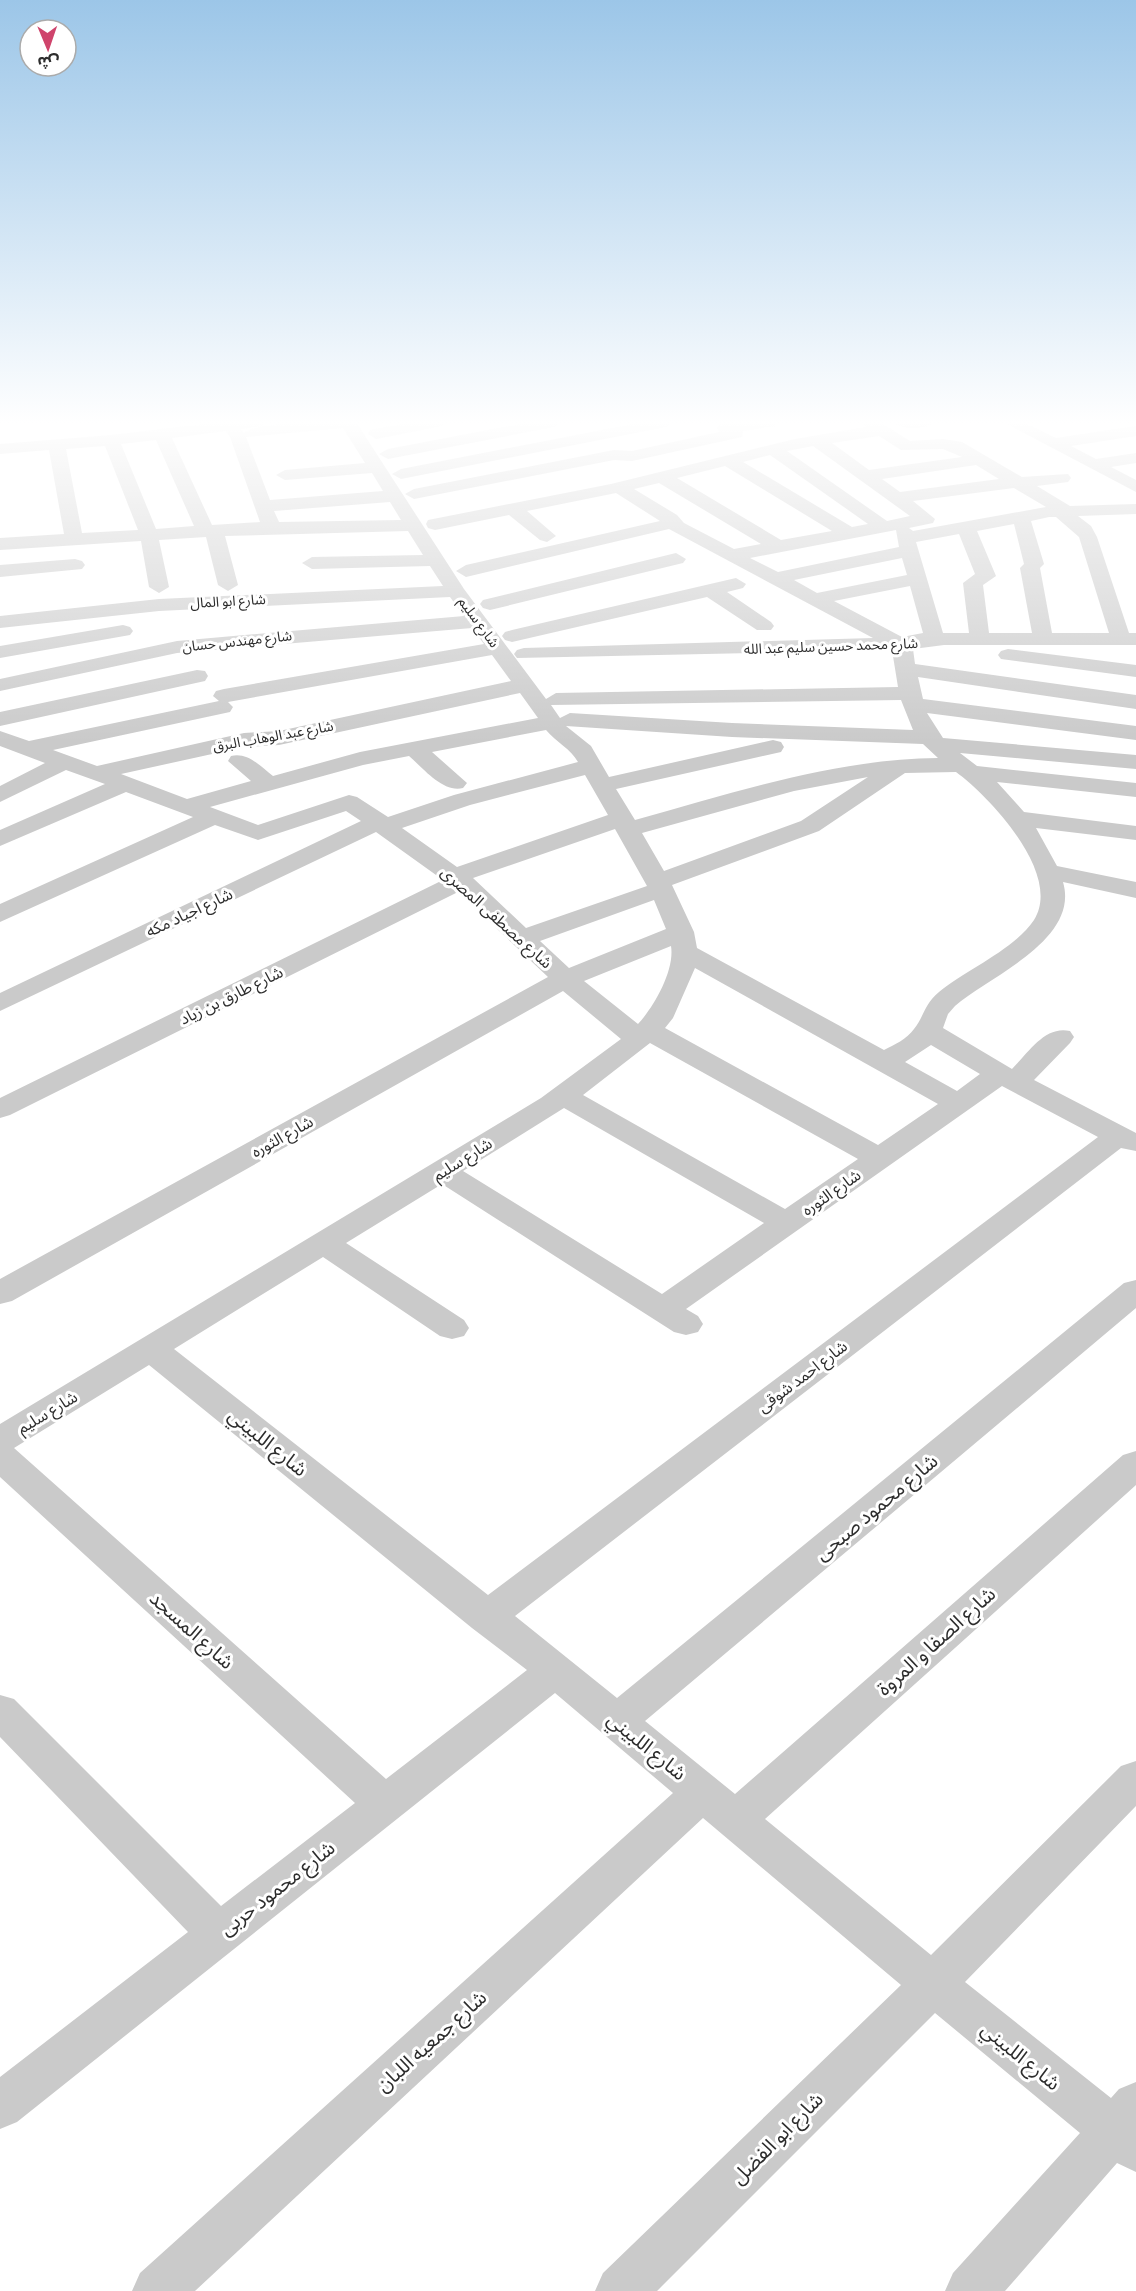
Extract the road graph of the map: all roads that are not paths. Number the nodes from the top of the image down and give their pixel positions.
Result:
1 (68, 529) edge
2 (147, 529) edge
3 (235, 529) edge
4 (280, 529) edge
5 (416, 529) edge
6 (438, 529) edge
7 (538, 529) edge
8 (647, 529) edge
9 (683, 529) edge
10 (749, 529) edge
11 (842, 529) edge
12 (891, 529) edge
13 (910, 529) edge
14 (950, 529) edge
15 (967, 529) edge
16 (1021, 529) edge
17 (1083, 529) edge
18 (210, 530) junction
19 (149, 534) junction
20 (850, 534) junction
21 (900, 535) junction
22 (547, 536) dead end
23 (70, 539) junction
24 (0, 544) edge
25 (779, 547) junction
26 (729, 556) junction
27 (676, 559) dead end
28 (436, 560) junction
29 (75, 565) junction
30 (0, 571) edge
31 (466, 571) junction
32 (777, 578) junction
33 (917, 579) junction
34 (736, 584) dead end
35 (228, 585) dead end
36 (83, 586) dead end
37 (159, 587) dead end
38 (710, 590) junction
39 (456, 591) junction
40 (816, 599) junction
41 (490, 604) junction
42 (477, 621) junction
43 (0, 622) edge
44 (764, 626) dead end
45 (123, 631) dead end
46 (935, 639) junction
47 (980, 639) junction
48 (1043, 639) junction
49 (1129, 639) edge
50 (505, 642) junction
51 (900, 643) junction
52 (177, 647) junction
53 (0, 652) edge
54 (524, 654) junction
55 (905, 669) junction
56 (1136, 671) edge
57 (197, 676) dead end
58 (0, 685) edge
59 (227, 699) junction
60 (913, 699) junction
61 (1136, 702) edge
62 (547, 705) junction
63 (0, 719) edge
64 (711, 729) junction
65 (1136, 733) edge
66 (358, 735) dead end
67 (0, 738) edge
68 (932, 740) junction
69 (773, 747) dead end
70 (29, 748) junction
71 (413, 748) junction
72 (239, 760) dead end
73 (590, 760) junction
74 (1136, 762) edge
75 (62, 763) junction
76 (903, 765) junction
77 (965, 769) junction
78 (92, 774) junction
79 (269, 784) junction
80 (123, 785) junction
81 (1136, 790) edge
82 (0, 795) edge
83 (187, 806) junction
84 (501, 807) dead end
85 (214, 817) junction
86 (1016, 818) junction
87 (377, 821) junction
88 (626, 823) junction
89 (1136, 833) edge
90 (0, 838) edge
91 (1048, 872) junction
92 (458, 879) junction
93 (660, 886) junction
94 (1136, 890) edge
95 (0, 914) edge
96 (522, 938) junction
97 (683, 942) junction
98 (565, 979) junction
99 (0, 1003) edge
100 (928, 1031) junction
101 (643, 1035) junction
102 (1060, 1037) dead end
103 (884, 1062) junction
104 (1008, 1078) junction
105 (563, 1096) junction
106 (958, 1103) junction
107 (0, 1109) edge
108 (1127, 1140) edge
109 (879, 1158) junction
110 (442, 1171) junction
111 (787, 1223) junction
112 (325, 1244) junction
113 (1136, 1291) edge
114 (0, 1293) edge
115 (452, 1328) dead end
116 (153, 1350) junction
117 (0, 1440) edge
118 (0, 1456) edge
119 (1136, 1464) edge
120 (486, 1617) junction
121 (555, 1670) junction
122 (0, 1711) edge
123 (616, 1722) junction
124 (1136, 1778) edge
125 (385, 1804) junction
126 (720, 1805) junction
127 (219, 1934) junction
128 (933, 1984) junction
129 (0, 2106) edge
130 (1128, 2128) edge
131 (158, 2291) edge
132 (621, 2291) edge
133 (971, 2291) edge

1 - 23 street
2 - 19 street
3 - 18 street
4 - 28 street
5 - 28 street, شارع سليم
6 - 31 street, شارع سليم
7 - 22 street
8 - 31 street
9 - 26 street
10 - 25 street
11 - 20 street
12 - 21 street
13 - 21 street
14 - 21 street
15 - 47 street
16 - 48 street
17 - 49 street
18 - 19 street
18 - 35 street
19 - 23 street
19 - 37 street
20 - 21 street
20 - 25 street
21 - 32 street
21 - 33 street
23 - 24 street
23 - 29 street
25 - 26 street
26 - 32 street
27 - 41 street
28 - 39 street, شارع سليم
29 - 30 street
29 - 36 street
31 - 41 street, شارع سليم
32 - 40 street
33 - 40 street
33 - 46 street
34 - 38 street
38 - 44 street
38 - 50 street
39 - 42 street, شارع سليم
39 - 43 street, شارع ابو المال
40 - 51 street
41 - 50 street, شارع سليم
42 - 50 street, شارع سليم
42 - 52 street, شارع مهندس حسان
45 - 53 street
46 - 47 street
46 - 51 street
47 - 48 street
48 - 49 street
50 - 54 street, شارع سليم
50 - 59 street
50 - 62 street, شارع سليم
51 - 54 street, شارع محمد حسين سليم عبد الله
51 - 55 street
51 - 56 street, شارع محمد حسين سليم عبد الله
52 - 58 street, شارع مهندس حسان
52 - 59 street
54 - 62 street, شارع سليم
55 - 60 street
55 - 61 street
57 - 63 street
59 - 70 street
60 - 62 street
60 - 65 street
60 - 68 street
62 - 64 street
62 - 66 street
62 - 71 street
62 - 73 street, شارع سليم
62 - 78 street, شارع عبد الوهاب البرق
64 - 68 street
64 - 73 street
67 - 70 street
68 - 74 street
68 - 77 street
69 - 73 street
70 - 75 street
71 - 79 street
71 - 87 street
72 - 79 street
73 - 87 street
73 - 88 street, شارع سليم
75 - 78 street
75 - 82 street
76 - 77 street, شارع طارق بن زياد
76 - 88 street, شارع طارق بن زياد
76 - 93 street
77 - 81 street, شارع طارق بن زياد
77 - 86 street
78 - 80 street
79 - 83 street
80 - 83 street
80 - 90 street
83 - 85 street
84 - 87 street
85 - 87 street
85 - 95 street
86 - 89 street
86 - 91 street
87 - 92 street, شارع مصطفى المصرى
87 - 99 street, شارع اجياد مكه
88 - 92 street, شارع طارق بن زياد
88 - 93 street, شارع سليم
91 - 94 street
91 - 100 street
92 - 96 street, شارع مصطفى المصرى
92 - 107 street, شارع طارق بن زياد
93 - 96 street
93 - 97 street, شارع سليم
96 - 98 street, شارع مصطفى المصرى
97 - 98 street, شارع الثوره
97 - 101 street, شارع سليم
97 - 103 street
98 - 101 street, شارع مصطفى المصرى
98 - 114 street, شارع الثوره
100 - 103 street
100 - 104 street
101 - 105 street, شارع سليم
101 - 109 street, شارع مصطفى المصرى
102 - 104 street, شارع الثوره
103 - 106 street
104 - 106 street, شارع الثوره
104 - 108 street
105 - 110 street, شارع سليم
105 - 111 street
106 - 109 street, شارع الثوره
108 - 120 street, شارع احمد شوقى
109 - 111 street, شارع الثوره
110 - 111 street, شارع الثوره
110 - 112 street, شارع سليم
112 - 115 street
112 - 116 street, شارع سليم
113 - 123 street, شارع محمود صبحى
116 - 117 street, شارع سليم
116 - 120 street, شارع اللبيني
118 - 125 street, شارع المسجد
119 - 126 street, شارع الصفا و المروة
120 - 121 street, شارع اللبيني
121 - 123 street, شارع اللبيني
121 - 125 street, شارع محمود حربى
122 - 127 street
123 - 126 street, شارع اللبيني
124 - 128 street, شارع ابو الفضل
125 - 127 street, شارع محمود حربى
126 - 128 street, شارع اللبيني
126 - 131 street, شارع جمعيه اللبان
127 - 129 street, شارع محمود حربى
128 - 130 street, شارع اللبيني
128 - 132 street, شارع ابو الفضل
130 - 133 street

